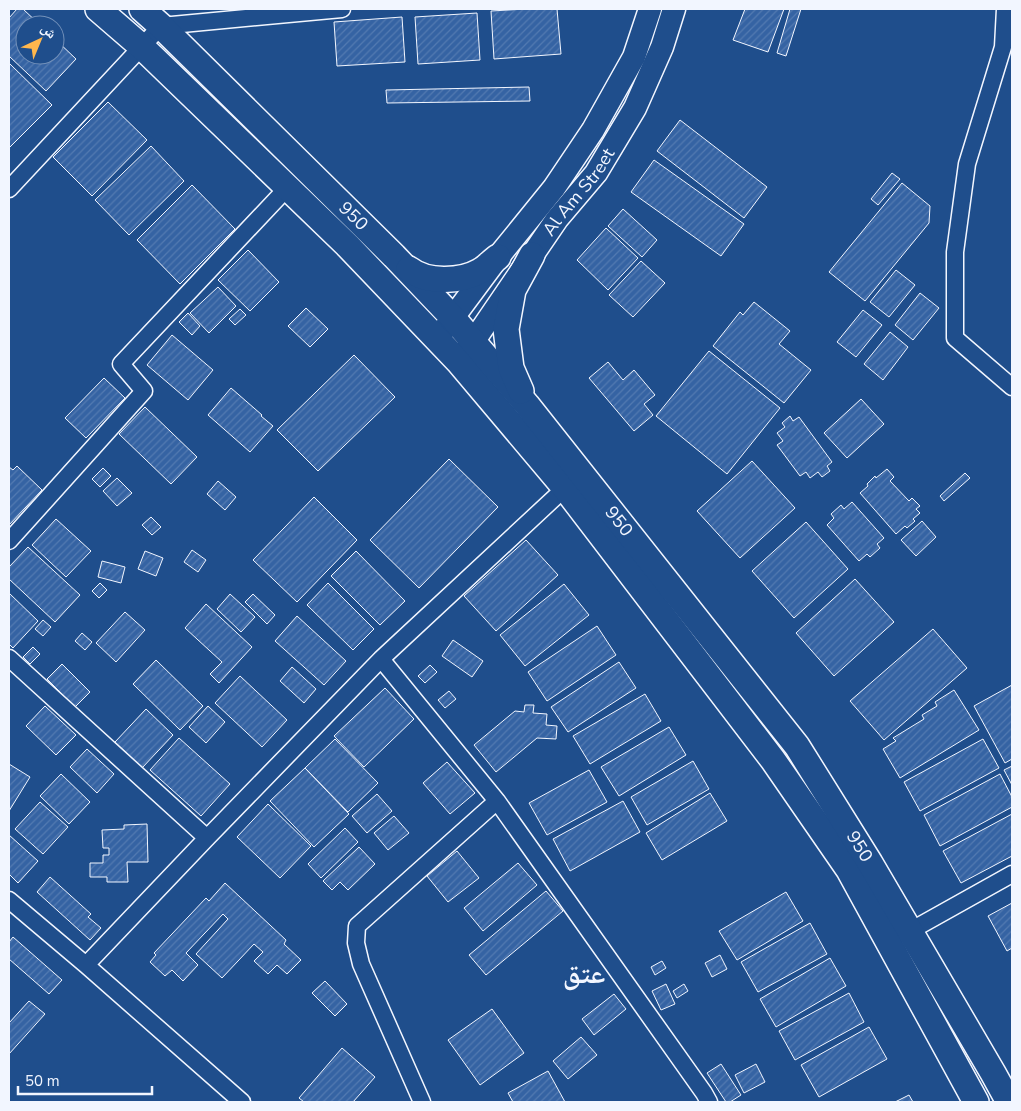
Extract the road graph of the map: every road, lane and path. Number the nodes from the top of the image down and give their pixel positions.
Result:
1 (98, 9) edge
2 (142, 9) edge
3 (342, 9) edge
4 (650, 9) edge
5 (674, 9) edge
6 (1005, 9) edge
7 (161, 26) junction
8 (142, 47) junction
9 (288, 187) junction
10 (9, 189) edge
11 (532, 255) junction
12 (394, 256) junction
13 (498, 256) junction
14 (453, 318) junction
15 (437, 339) junction
16 (465, 351) junction
17 (1012, 387) edge
18 (527, 405) junction
19 (565, 488) junction
20 (9, 541) edge
21 (9, 658) edge
22 (381, 659) junction
23 (497, 801) junction
24 (206, 838) junction
25 (1012, 874) edge
26 (9, 900) edge
27 (910, 931) junction
28 (86, 965) junction
29 (242, 1102) edge
30 (422, 1102) edge
31 (709, 1102) edge
32 (976, 1102) edge
33 (1009, 1102) edge

1 - 8 main road, 950
2 - 7 main road, 950 / 950
3 - 7 street
4 - 13 main road, Al Am Street
5 - 11 main road, Al Am Street
6 - 17 street
7 - 8 street
7 - 12 main road, 950 / 950
8 - 9 main road, 950
8 - 10 street
9 - 15 main road, 950
9 - 20 street
11 - 16 main road, Al Am Street
11 - 18 main road
12 - 13 main road
12 - 14 main road, 950 / 950
13 - 14 main road, Al Am Street
14 - 15 main road, Al Am Street
14 - 16 main road, 950 / 950
15 - 16 main road, 950
16 - 18 main road, 950 / 950
16 - 19 main road, 950
18 - 27 main road, 950 / 950
19 - 22 street
19 - 32 main road, 950
21 - 24 street
22 - 23 street
22 - 24 street
23 - 30 street
23 - 31 street
24 - 28 street
25 - 27 street
26 - 28 street
27 - 33 main road, 950 / 950
28 - 29 street

